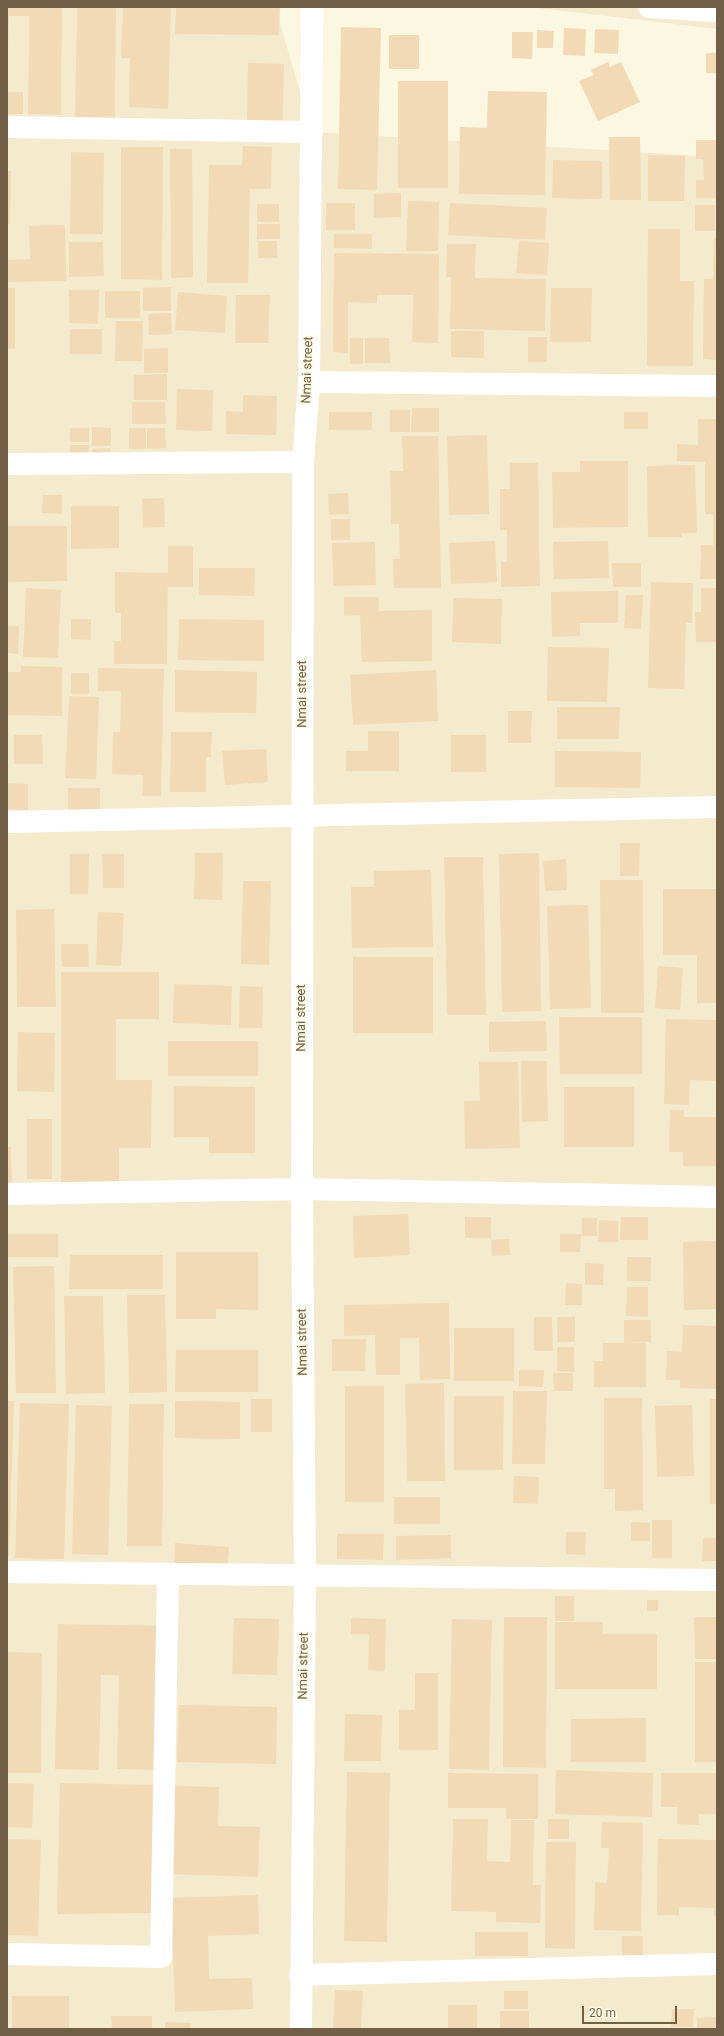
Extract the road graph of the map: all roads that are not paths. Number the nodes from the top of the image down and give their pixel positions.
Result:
1 (312, 7) edge
2 (649, 7) edge
3 (717, 11) edge
4 (7, 127) edge
5 (312, 132) junction
6 (309, 382) junction
7 (717, 386) edge
8 (303, 462) junction
9 (7, 464) edge
10 (717, 807) edge
11 (303, 815) junction
12 (7, 822) edge
13 (302, 1190) junction
14 (7, 1194) edge
15 (717, 1197) edge
16 (7, 1572) edge
17 (168, 1574) junction
18 (306, 1576) junction
19 (717, 1580) edge
20 (7, 1954) edge
21 (717, 1964) edge
22 (300, 1975) junction
23 (300, 2029) edge

1 - 5 street, Nmai street
2 - 3 street
4 - 5 street
5 - 6 street, Nmai street
6 - 7 street
6 - 8 street, Nmai street
8 - 9 street
8 - 11 street, Nmai street
10 - 11 street
11 - 12 street
11 - 13 street, Nmai street
13 - 14 street
13 - 15 street
13 - 18 street, Nmai street
16 - 17 street
17 - 18 street
17 - 20 street
18 - 19 street
18 - 22 street, Nmai street
21 - 22 street
22 - 23 street, Nmai street

